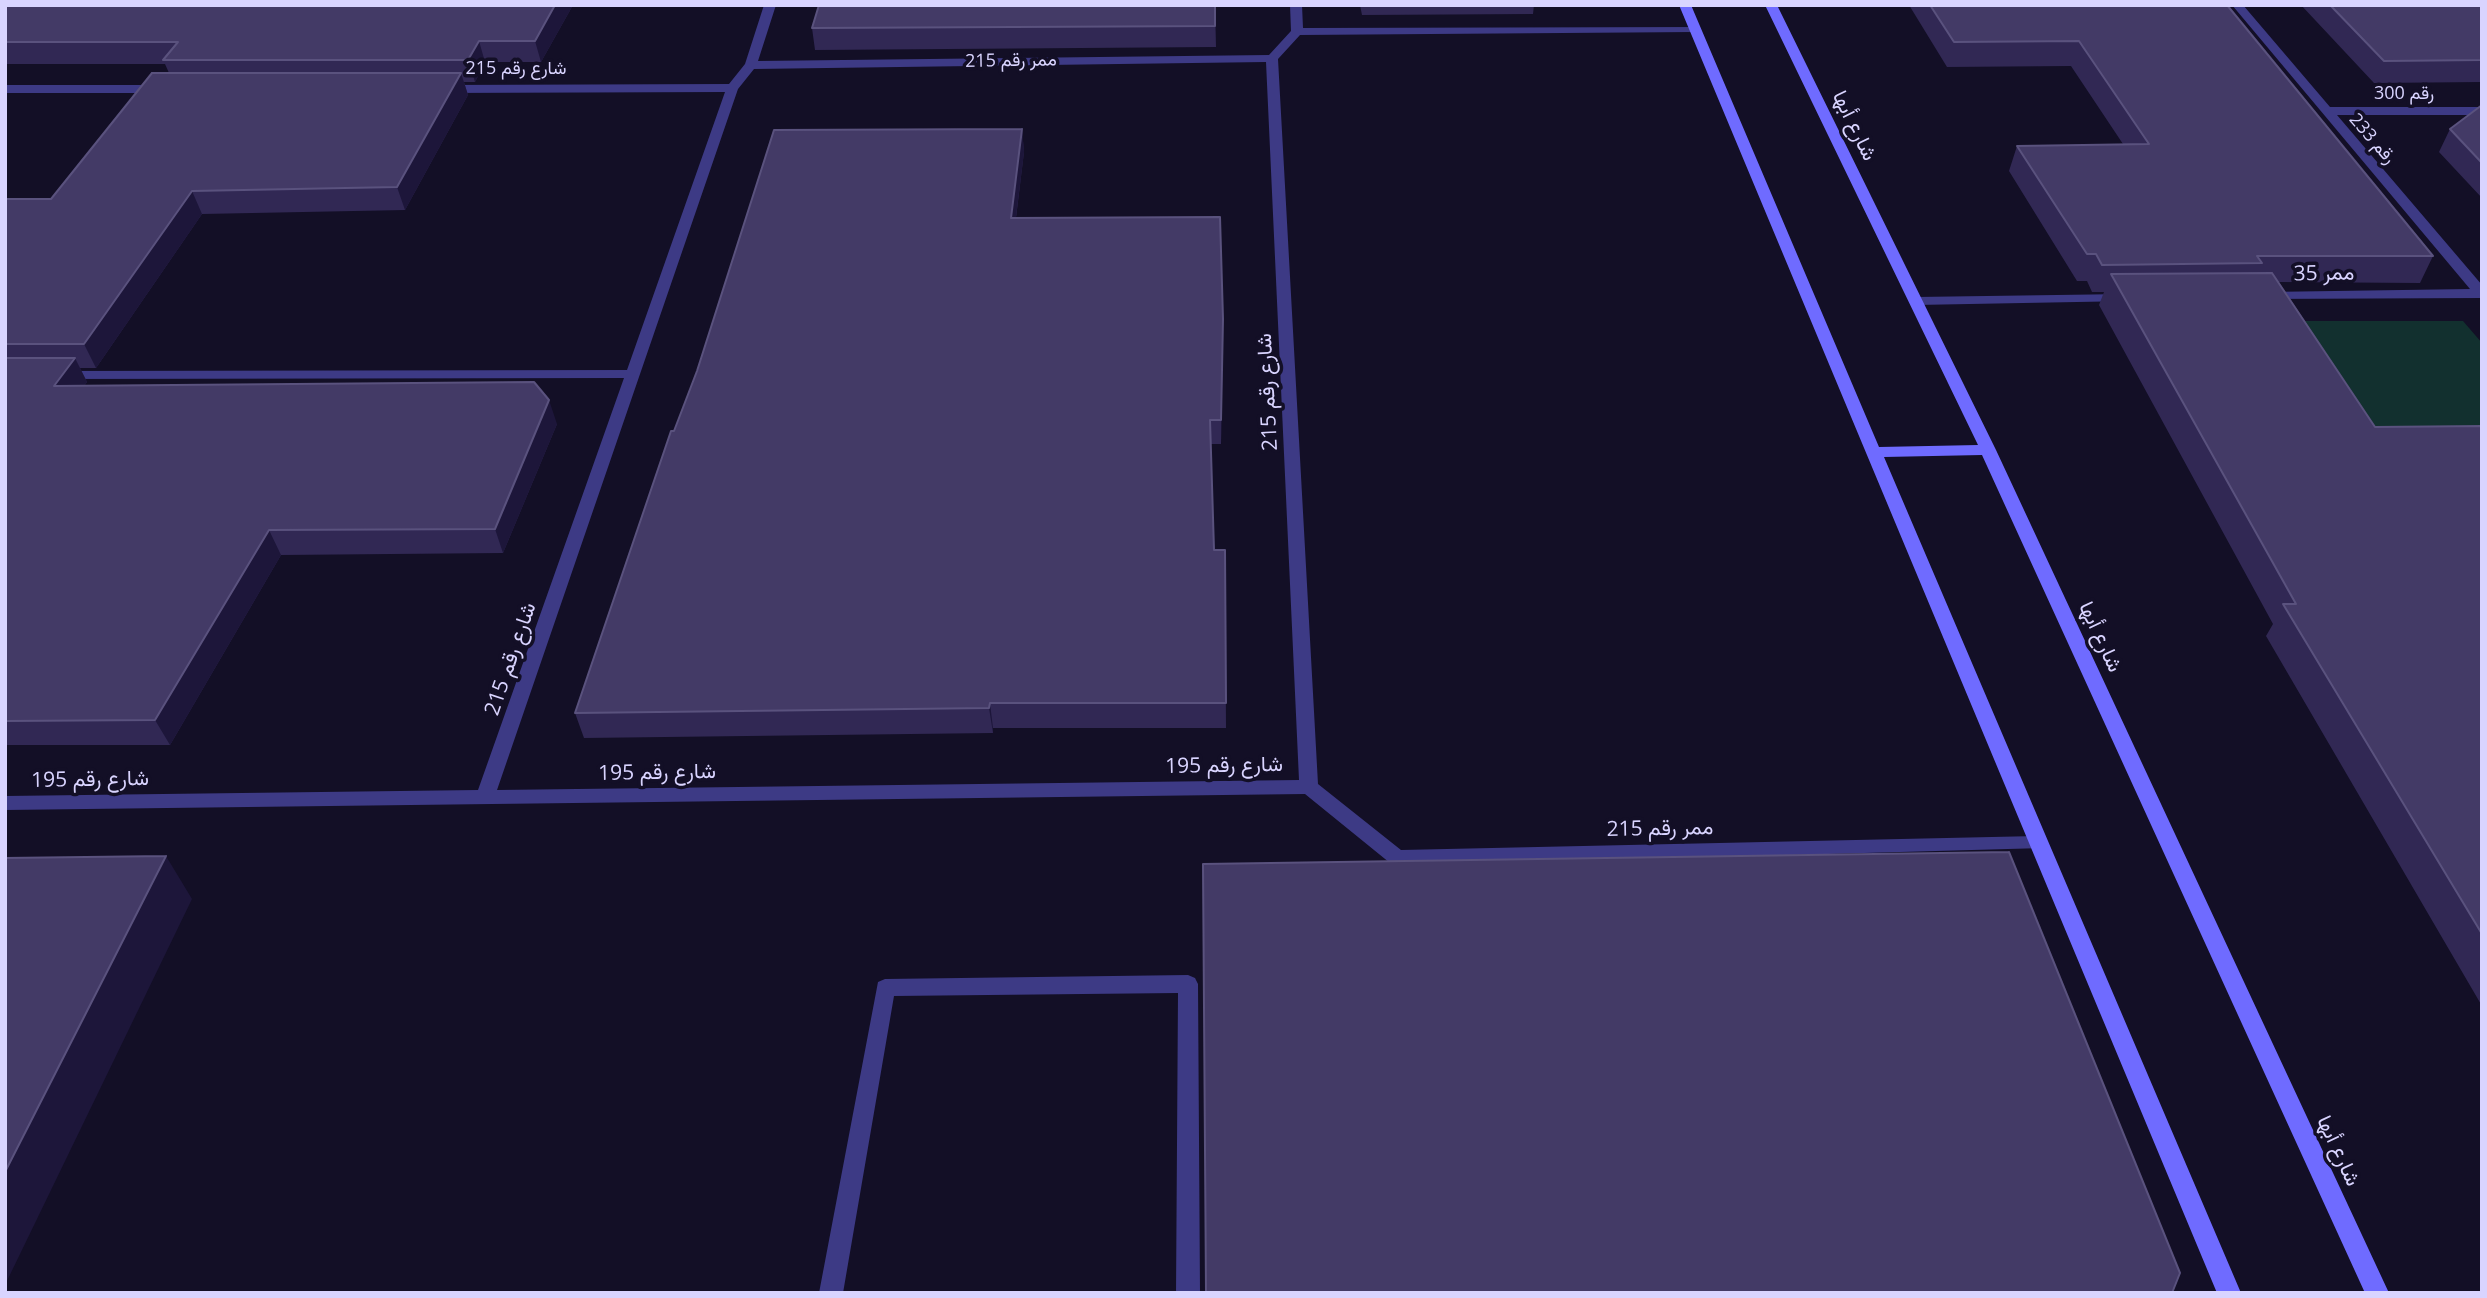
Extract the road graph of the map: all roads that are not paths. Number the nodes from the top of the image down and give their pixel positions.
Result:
1 (770, 5) edge
2 (1296, 5) edge
3 (1685, 5) edge
4 (1771, 5) edge
5 (2237, 5) edge
6 (1695, 29) junction
7 (1297, 32) junction
8 (1272, 58) junction
9 (751, 65) junction
10 (732, 88) junction
11 (5, 89) edge
12 (173, 89) edge
13 (424, 89) edge
14 (2325, 111) junction
15 (2482, 111) edge
16 (2481, 293) edge
17 (2247, 296) edge
18 (2137, 298) edge
19 (1916, 301) junction
20 (631, 374) junction
21 (47, 375) edge
22 (1988, 450) junction
23 (1873, 452) junction
24 (1309, 787) junction
25 (485, 798) junction
26 (5, 803) edge
27 (2037, 843) junction
28 (831, 1293) edge
29 (1188, 1293) edge
30 (2229, 1293) edge
31 (2377, 1293) edge

1 - 9 street, شارع رقم 215
2 - 7 street
3 - 6 street
4 - 19 street, شارع أبها
5 - 14 street, رقم 233
6 - 7 street
6 - 23 street
7 - 8 street
8 - 9 street, ممر رقم 215
8 - 24 street, شارع رقم 215
9 - 10 street, شارع رقم 215
10 - 13 street, شارع رقم 215
10 - 20 street, شارع رقم 215
11 - 12 street
14 - 15 street, رقم 300
14 - 16 street, رقم 233
16 - 17 street, ممر 35
18 - 19 street
19 - 22 street, شارع أبها
20 - 21 street
20 - 25 street, شارع رقم 215
22 - 23 street
22 - 31 street, شارع أبها
23 - 27 street
24 - 25 street, شارع رقم 195
24 - 27 street, ممر رقم 215
25 - 26 street, شارع رقم 195
27 - 30 street
28 - 29 street

